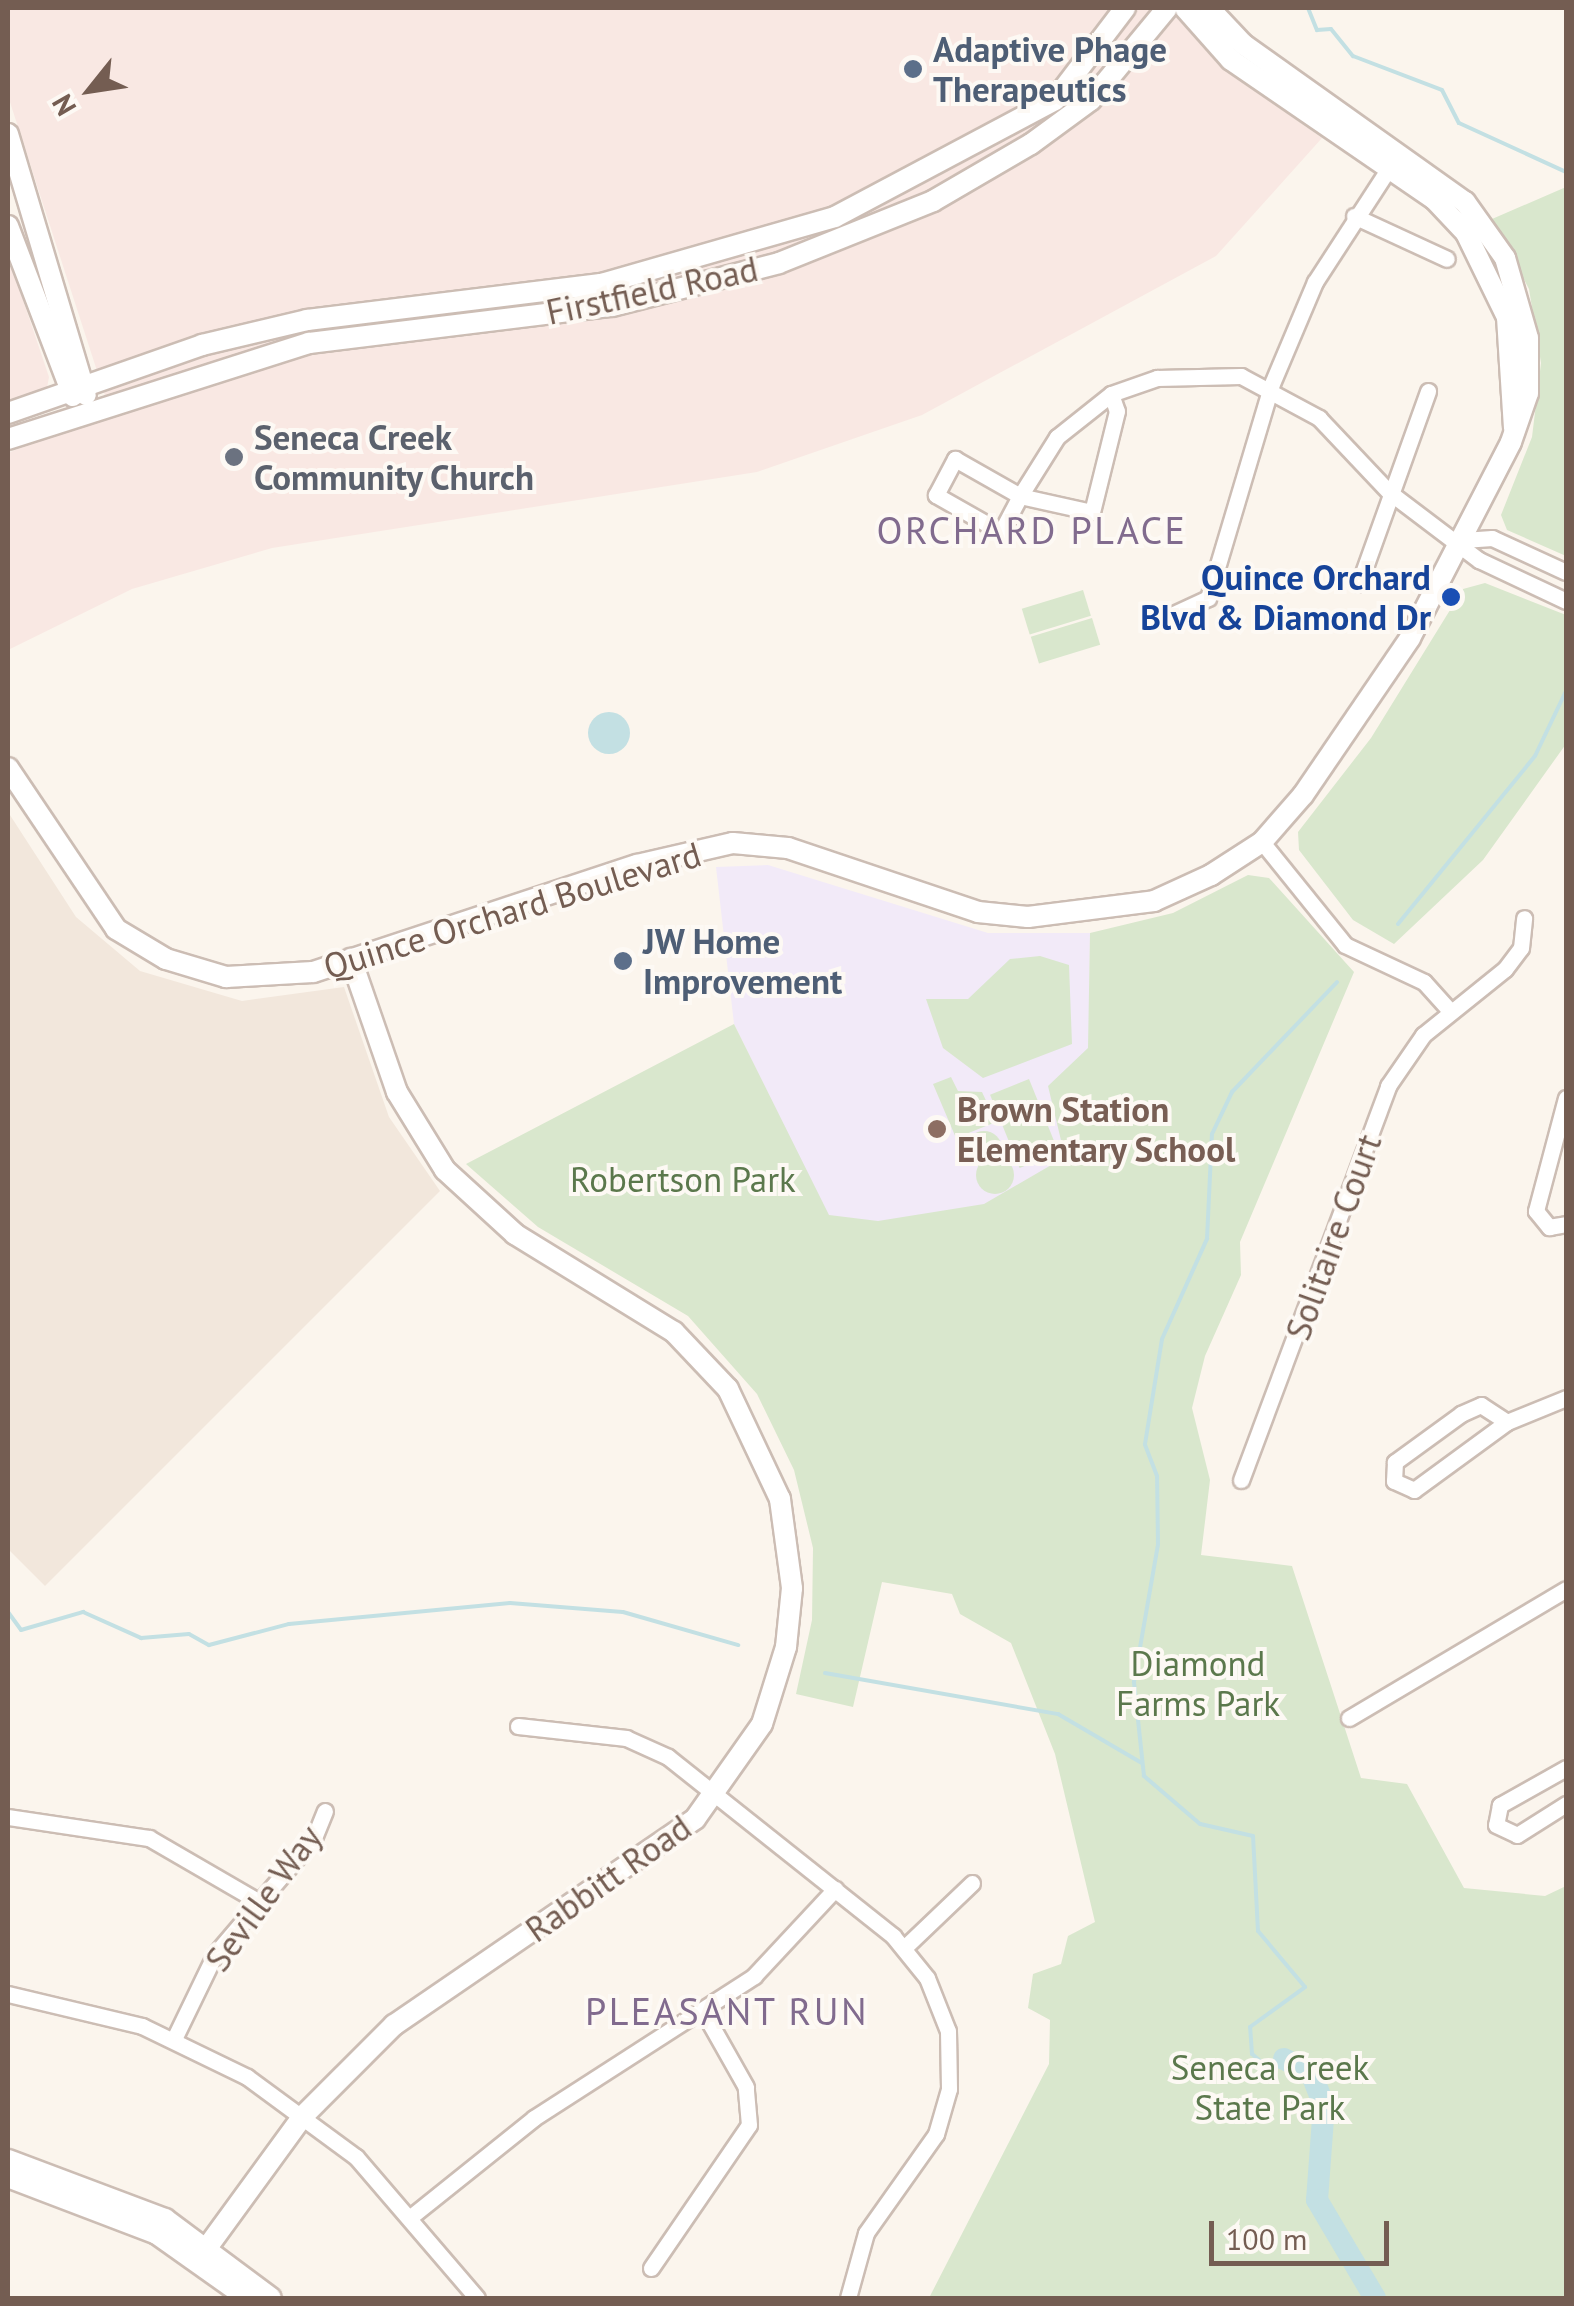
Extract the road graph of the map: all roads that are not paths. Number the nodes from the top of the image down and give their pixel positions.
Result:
1 (1168, 8) edge
2 (1185, 8) edge
3 (1208, 8) edge
4 (1122, 9) edge
5 (8, 134) edge
6 (1388, 168) junction
7 (1354, 216) junction
8 (8, 226) edge
9 (1447, 259) dead end
10 (76, 386) junction
11 (1271, 386) junction
12 (1428, 390) dead end
13 (1111, 394) junction
14 (86, 407) junction
15 (8, 413) edge
16 (1515, 432) junction
17 (8, 440) edge
18 (1389, 492) junction
19 (1020, 496) junction
20 (1463, 540) junction
21 (1566, 572) edge
22 (1360, 584) dead end
23 (1566, 601) edge
24 (1163, 619) dead end
25 (8, 768) edge
26 (1262, 842) junction
27 (1524, 918) dead end
28 (351, 959) junction
29 (1451, 1012) junction
30 (1566, 1098) edge
31 (1566, 1224) edge
32 (1566, 1398) edge
33 (1507, 1422) junction
34 (1241, 1480) dead end
35 (1566, 1588) edge
36 (1349, 1718) dead end
37 (518, 1726) dead end
38 (1566, 1768) edge
39 (718, 1794) junction
40 (1566, 1804) edge
41 (324, 1811) dead end
42 (8, 1817) edge
43 (972, 1882) dead end
44 (834, 1889) junction
45 (256, 1900) junction
46 (904, 1948) junction
47 (8, 1994) edge
48 (703, 2011) junction
49 (174, 2039) junction
50 (303, 2116) junction
51 (8, 2160) edge
52 (8, 2177) edge
53 (413, 2215) junction
54 (203, 2253) junction
55 (650, 2268) dead end
56 (246, 2298) edge
57 (271, 2298) edge
58 (477, 2298) edge
59 (848, 2298) edge

1 - 14 street, Firstfield Road
2 - 6 street, Quince Orchard Boulevard
3 - 16 street, Quince Orchard Boulevard
4 - 10 street, Firstfield Road
5 - 10 street
6 - 7 street
6 - 16 street, Quince Orchard Boulevard
7 - 9 street
7 - 11 street
8 - 10 street
10 - 14 street
10 - 15 street, Firstfield Road
11 - 13 street
11 - 18 street
11 - 24 street
12 - 18 street
13 - 19 street
13 - 19 street
14 - 17 street, Firstfield Road
16 - 20 street, Quince Orchard Boulevard
18 - 20 street
18 - 22 street
19 - 19 street
20 - 21 street
20 - 23 street
20 - 26 street, Quince Orchard Boulevard
25 - 28 street, Quince Orchard Boulevard
26 - 28 street, Quince Orchard Boulevard
26 - 29 street
27 - 29 street, Solitaire Court
28 - 39 street, Rabbitt Road
29 - 34 street, Solitaire Court
30 - 31 street
32 - 33 street
33 - 33 street
35 - 36 street
37 - 39 street
38 - 40 street
39 - 44 street
39 - 50 street, Rabbitt Road
41 - 45 street, Seville Way
42 - 45 street
43 - 46 street
44 - 46 street
44 - 48 street
45 - 49 street, Seville Way
46 - 59 street
47 - 49 street
48 - 53 street
48 - 55 street
49 - 50 street
50 - 53 street
50 - 54 street, Rabbitt Road
51 - 54 street
52 - 54 street
53 - 58 street
54 - 56 street
54 - 57 street

